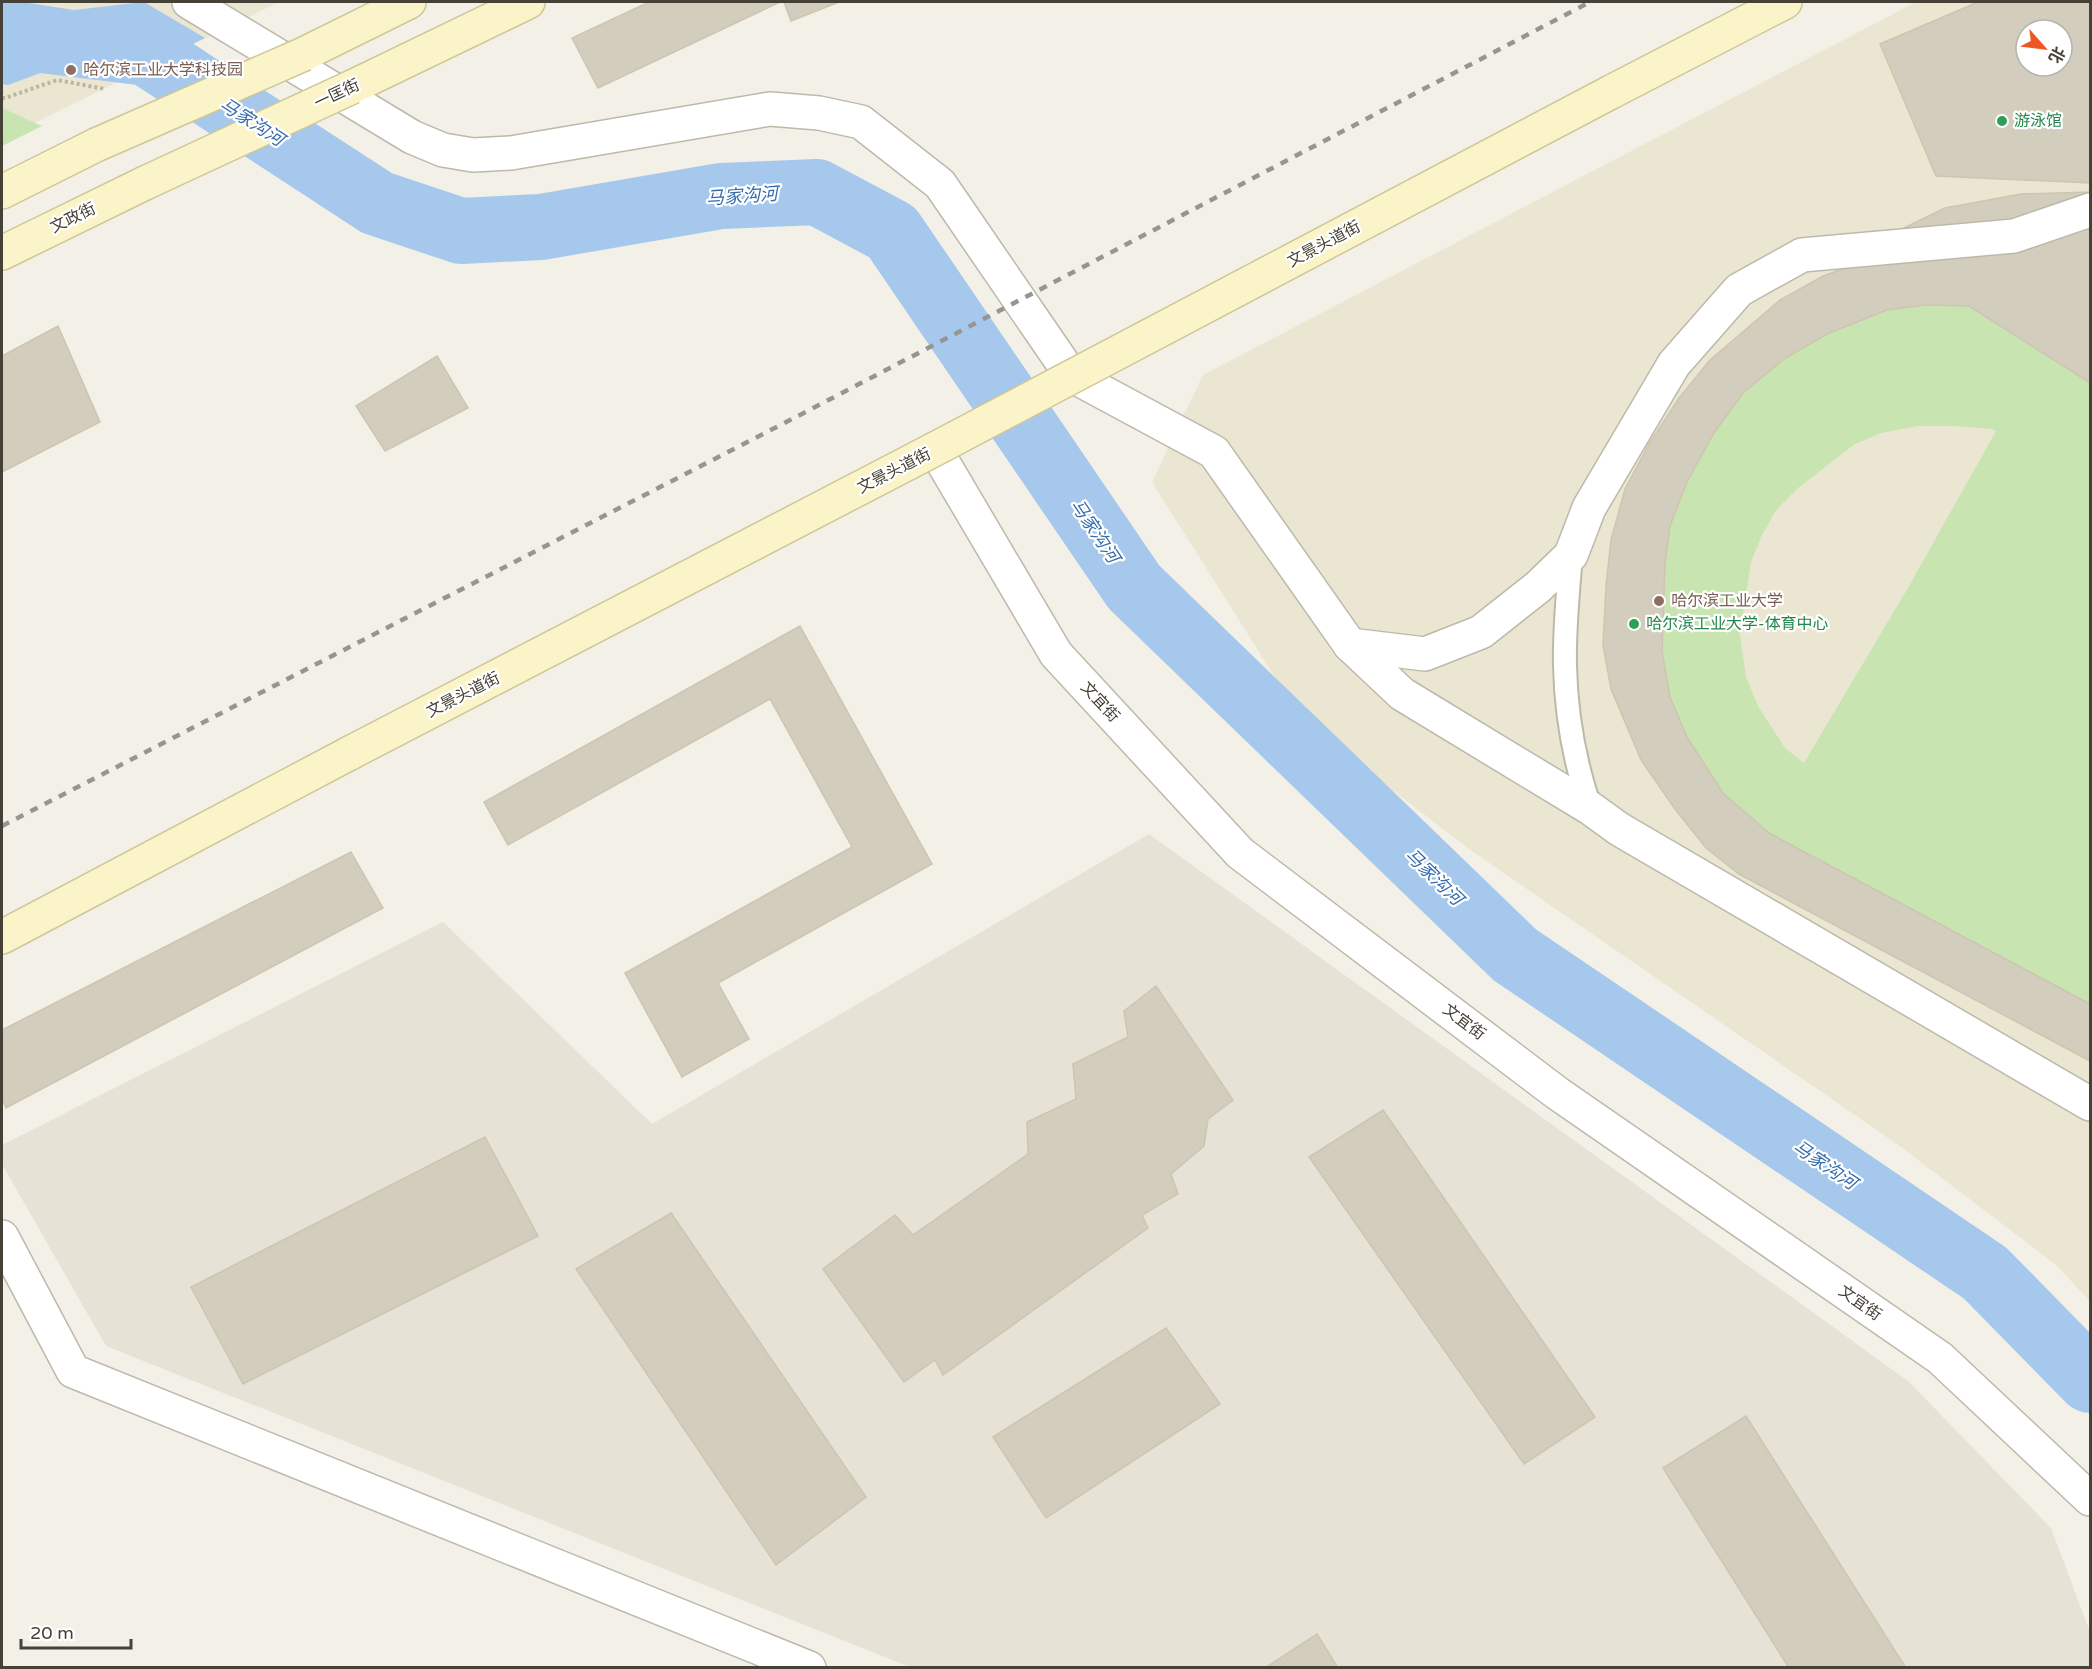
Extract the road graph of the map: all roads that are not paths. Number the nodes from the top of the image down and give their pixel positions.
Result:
1 (189, 2) edge
2 (409, 2) edge
3 (528, 2) edge
4 (1785, 2) edge
5 (145, 183) joint
6 (2, 192) edge
7 (2091, 210) edge
8 (2, 253) edge
9 (935, 449) junction
10 (1571, 555) junction
11 (1350, 645) junction
12 (1590, 808) junction
13 (2, 937) edge
14 (2091, 1104) edge
15 (2, 1237) edge
16 (2091, 1499) edge
17 (809, 1668) edge

1 - 11 street
2 - 6 main road, bridge
3 - 5 main road, 一匡街, bridge
4 - 9 main road, 文景头道街, bridge
5 - 8 main road, 文政街
7 - 10 street
9 - 13 main road, 文景头道街, bridge
9 - 16 street, 文宜街
10 - 11 street
10 - 12 lane
11 - 12 street
12 - 14 street
15 - 17 street

